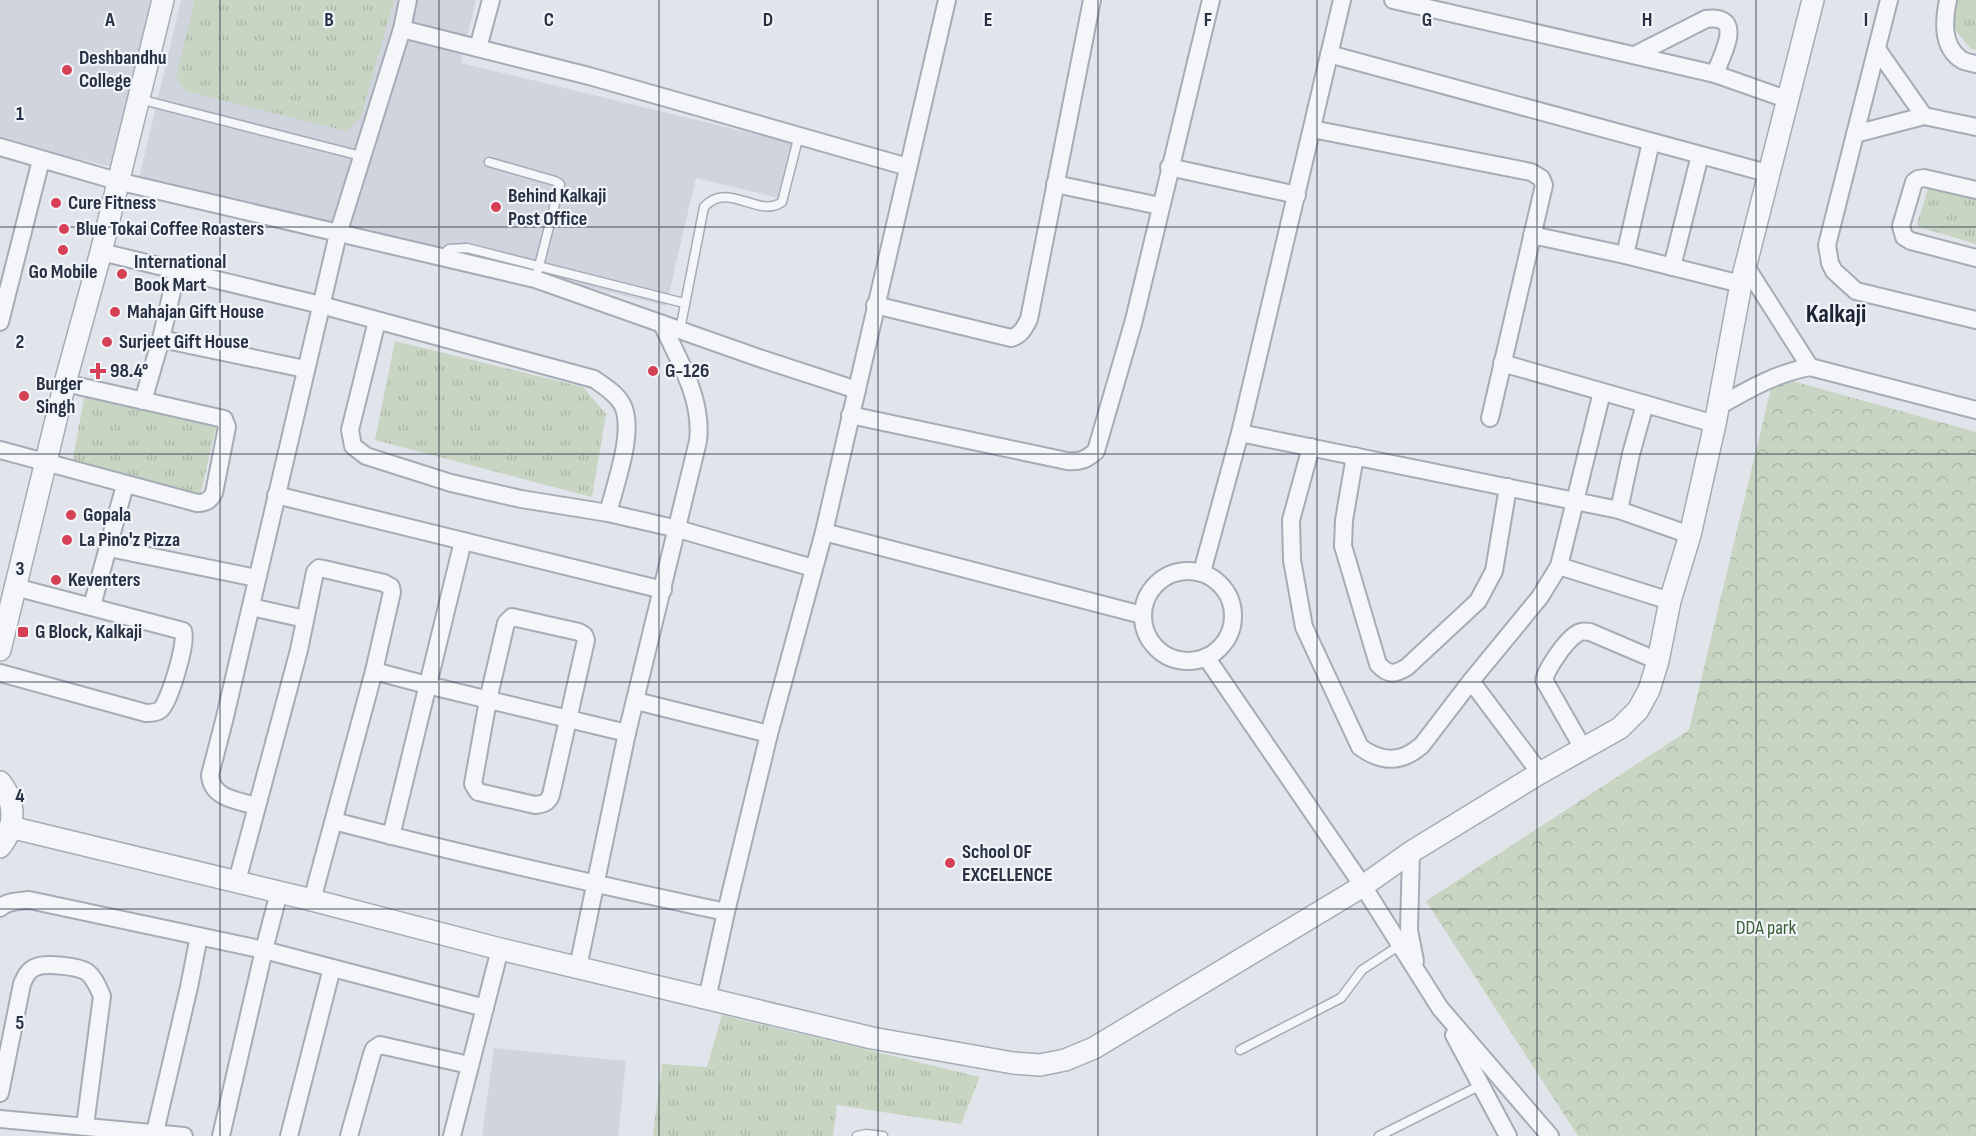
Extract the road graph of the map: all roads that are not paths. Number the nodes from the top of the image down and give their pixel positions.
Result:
1 (163, 0) edge
2 (408, 0) edge
3 (491, 0) edge
4 (947, 0) edge
5 (1092, 0) edge
6 (1210, 0) edge
7 (1342, 0) edge
8 (1394, 0) edge
9 (1797, 0) edge
10 (1889, 0) edge
11 (1948, 0) edge
12 (1810, 10) edge
13 (402, 29) junction
14 (478, 48) junction
15 (1877, 49) junction
16 (1329, 54) junction
17 (1635, 55) junction
18 (1976, 64) edge
19 (1715, 74) junction
20 (139, 99) junction
21 (1786, 99) junction
22 (1924, 116) junction
23 (1976, 127) edge
24 (1312, 129) junction
25 (1855, 134) junction
26 (799, 135) junction
27 (1651, 142) junction
28 (0, 147) edge
29 (1700, 155) junction
30 (361, 156) junction
31 (41, 160) junction
32 (489, 162) dead end
33 (908, 166) junction
34 (1169, 167) junction
35 (1767, 173) junction
36 (117, 181) junction
37 (1055, 184) junction
38 (1976, 190) edge
39 (1297, 195) junction
40 (1160, 206) junction
41 (338, 234) junction
42 (1532, 235) junction
43 (101, 252) junction
44 (1625, 255) junction
45 (1976, 258) edge
46 (1672, 267) junction
47 (177, 270) junction
48 (537, 273) junction
49 (1743, 275) junction
50 (684, 303) junction
51 (321, 305) junction
52 (875, 305) junction
53 (1976, 320) edge
54 (377, 321) junction
55 (0, 322) edge
56 (662, 324) junction
57 (680, 330) junction
58 (161, 339) junction
59 (1502, 363) junction
60 (1810, 367) junction
61 (305, 369) junction
62 (65, 383) junction
63 (857, 390) junction
64 (1602, 392) junction
65 (143, 401) junction
66 (1645, 404) junction
67 (1976, 410) edge
68 (1717, 415) junction
69 (850, 416) junction
70 (1490, 418) dead end
71 (1240, 433) junction
72 (1311, 447) junction
73 (0, 450) edge
74 (1355, 456) junction
75 (47, 463) junction
76 (125, 484) junction
77 (1508, 487) junction
78 (276, 495) junction
79 (1575, 501) junction
80 (1619, 510) junction
81 (608, 513) junction
82 (678, 529) junction
83 (824, 532) junction
84 (1690, 535) junction
85 (463, 540) junction
86 (109, 548) junction
87 (1559, 566) junction
88 (813, 568) junction
89 (1202, 572) junction
90 (256, 578) junction
91 (15, 587) junction
92 (663, 590) junction
93 (1670, 601) junction
94 (92, 606) junction
95 (251, 607) junction
96 (1142, 615) junction
97 (4, 616) edge
98 (305, 619) junction
99 (0, 650) edge
100 (1206, 657) junction
101 (1658, 661) junction
102 (374, 671) junction
103 (0, 673) edge
104 (1471, 681) junction
105 (426, 686) junction
106 (488, 700) junction
107 (636, 701) junction
108 (569, 718) junction
109 (627, 733) junction
110 (768, 734) junction
111 (1584, 750) junction
112 (1540, 773) junction
113 (0, 782) edge
114 (256, 806) junction
115 (334, 821) junction
116 (10, 827) junction
117 (391, 836) junction
118 (0, 847) edge
119 (1411, 852) junction
120 (237, 881) junction
121 (595, 884) junction
122 (1363, 886) junction
123 (279, 892) junction
124 (312, 900) junction
125 (0, 908) edge
126 (726, 912) junction
127 (199, 936) junction
128 (1401, 945) junction
129 (500, 949) junction
130 (264, 950) junction
131 (578, 967) junction
132 (332, 968) junction
133 (1417, 970) junction
134 (707, 999) junction
135 (485, 1008) junction
136 (1440, 1008) junction
137 (1240, 1050) dead end
138 (469, 1065) junction
139 (1481, 1085) junction
140 (0, 1093) edge
141 (0, 1119) edge
142 (85, 1126) junction
143 (155, 1132) junction
144 (184, 1136) edge
145 (221, 1136) edge
146 (289, 1136) edge
147 (349, 1136) edge
148 (452, 1136) edge
149 (857, 1136) edge
150 (883, 1136) edge
151 (1379, 1136) edge
152 (1508, 1136) edge
153 (1550, 1136) edge

1 - 20 street
2 - 13 street
3 - 14 street
4 - 33 street
5 - 37 street
6 - 34 street
7 - 16 street
8 - 17 street
9 - 12 street
10 - 15 street
11 - 18 street
12 - 21 street
13 - 14 street
13 - 30 street
14 - 26 street
15 - 22 street
15 - 25 street
16 - 24 street
16 - 27 street
17 - 19 street
17 - 19 street
19 - 21 street
20 - 30 lane
20 - 36 street
21 - 35 street
22 - 23 street
22 - 25 street
24 - 39 street
24 - 42 street
25 - 53 street
26 - 33 street
26 - 50 lane
27 - 29 street
27 - 44 street
28 - 31 street
29 - 35 street
29 - 46 street
30 - 41 street
31 - 36 street
31 - 55 street
32 - 48 lane
33 - 52 street
34 - 39 street
34 - 40 street
35 - 49 street
36 - 41 street
36 - 43 street
37 - 40 street
37 - 52 street
38 - 45 street
39 - 71 street
40 - 69 street
41 - 48 street
41 - 51 street
42 - 44 street
42 - 59 street
43 - 47 street
43 - 62 street
44 - 46 street
46 - 49 street
47 - 51 street
47 - 58 street
48 - 50 lane
48 - 56 street
49 - 60 street
49 - 68 street
50 - 57 lane
51 - 54 street
51 - 61 street
52 - 63 street
54 - 81 street
54 - 81 street
56 - 57 street
56 - 82 street
57 - 63 street
58 - 61 street
58 - 65 street
59 - 64 street
59 - 70 street
60 - 67 street
60 - 68 street
61 - 78 street
62 - 65 street
62 - 75 street
63 - 69 street
64 - 66 street
64 - 79 street
65 - 76 street
66 - 68 street
66 - 80 street
68 - 84 street
69 - 83 street
71 - 72 street
71 - 89 street
72 - 74 street
72 - 104 street
73 - 75 street
74 - 77 street
74 - 77 street
75 - 76 street
75 - 91 street
76 - 86 street
77 - 79 street
78 - 85 street
78 - 90 street
79 - 80 street
79 - 87 street
80 - 84 street
81 - 82 street
82 - 88 street
82 - 92 street
83 - 88 street
83 - 96 street
84 - 93 street
85 - 92 street
85 - 105 street
86 - 90 street
86 - 94 street
87 - 93 street
87 - 104 street
88 - 110 street
89 - 96 street
89 - 100 street
90 - 95 street
91 - 94 street
91 - 97 street
92 - 107 street
93 - 101 street
94 - 103 street
95 - 98 street
95 - 114 street
96 - 100 street
97 - 99 street
98 - 102 street
98 - 114 street
100 - 122 street
101 - 111 street
101 - 111 street
102 - 105 street
102 - 115 street
104 - 112 street
105 - 106 street
105 - 117 street
106 - 108 street
106 - 108 street
106 - 108 street
107 - 109 street
107 - 110 street
108 - 109 street
109 - 121 street
110 - 126 street
111 - 112 street
112 - 119 street
113 - 116 street
114 - 120 street
115 - 117 street
115 - 124 street
116 - 118 street
116 - 120 street
117 - 121 street
119 - 122 street
119 - 133 street
120 - 123 street
121 - 126 street
121 - 131 street
122 - 128 street
122 - 134 street
123 - 124 street
123 - 130 street
124 - 129 street
125 - 127 street
126 - 134 street
127 - 130 street
127 - 143 street
128 - 133 street
128 - 137 lane
129 - 131 street
129 - 135 street
130 - 132 street
130 - 145 street
131 - 134 street
132 - 135 street
132 - 146 street
133 - 136 street
135 - 138 street
136 - 139 street
136 - 153 street
138 - 147 street
138 - 148 street
139 - 151 lane
139 - 152 street
140 - 142 street
141 - 142 street
142 - 143 street
143 - 144 street
149 - 150 lane

